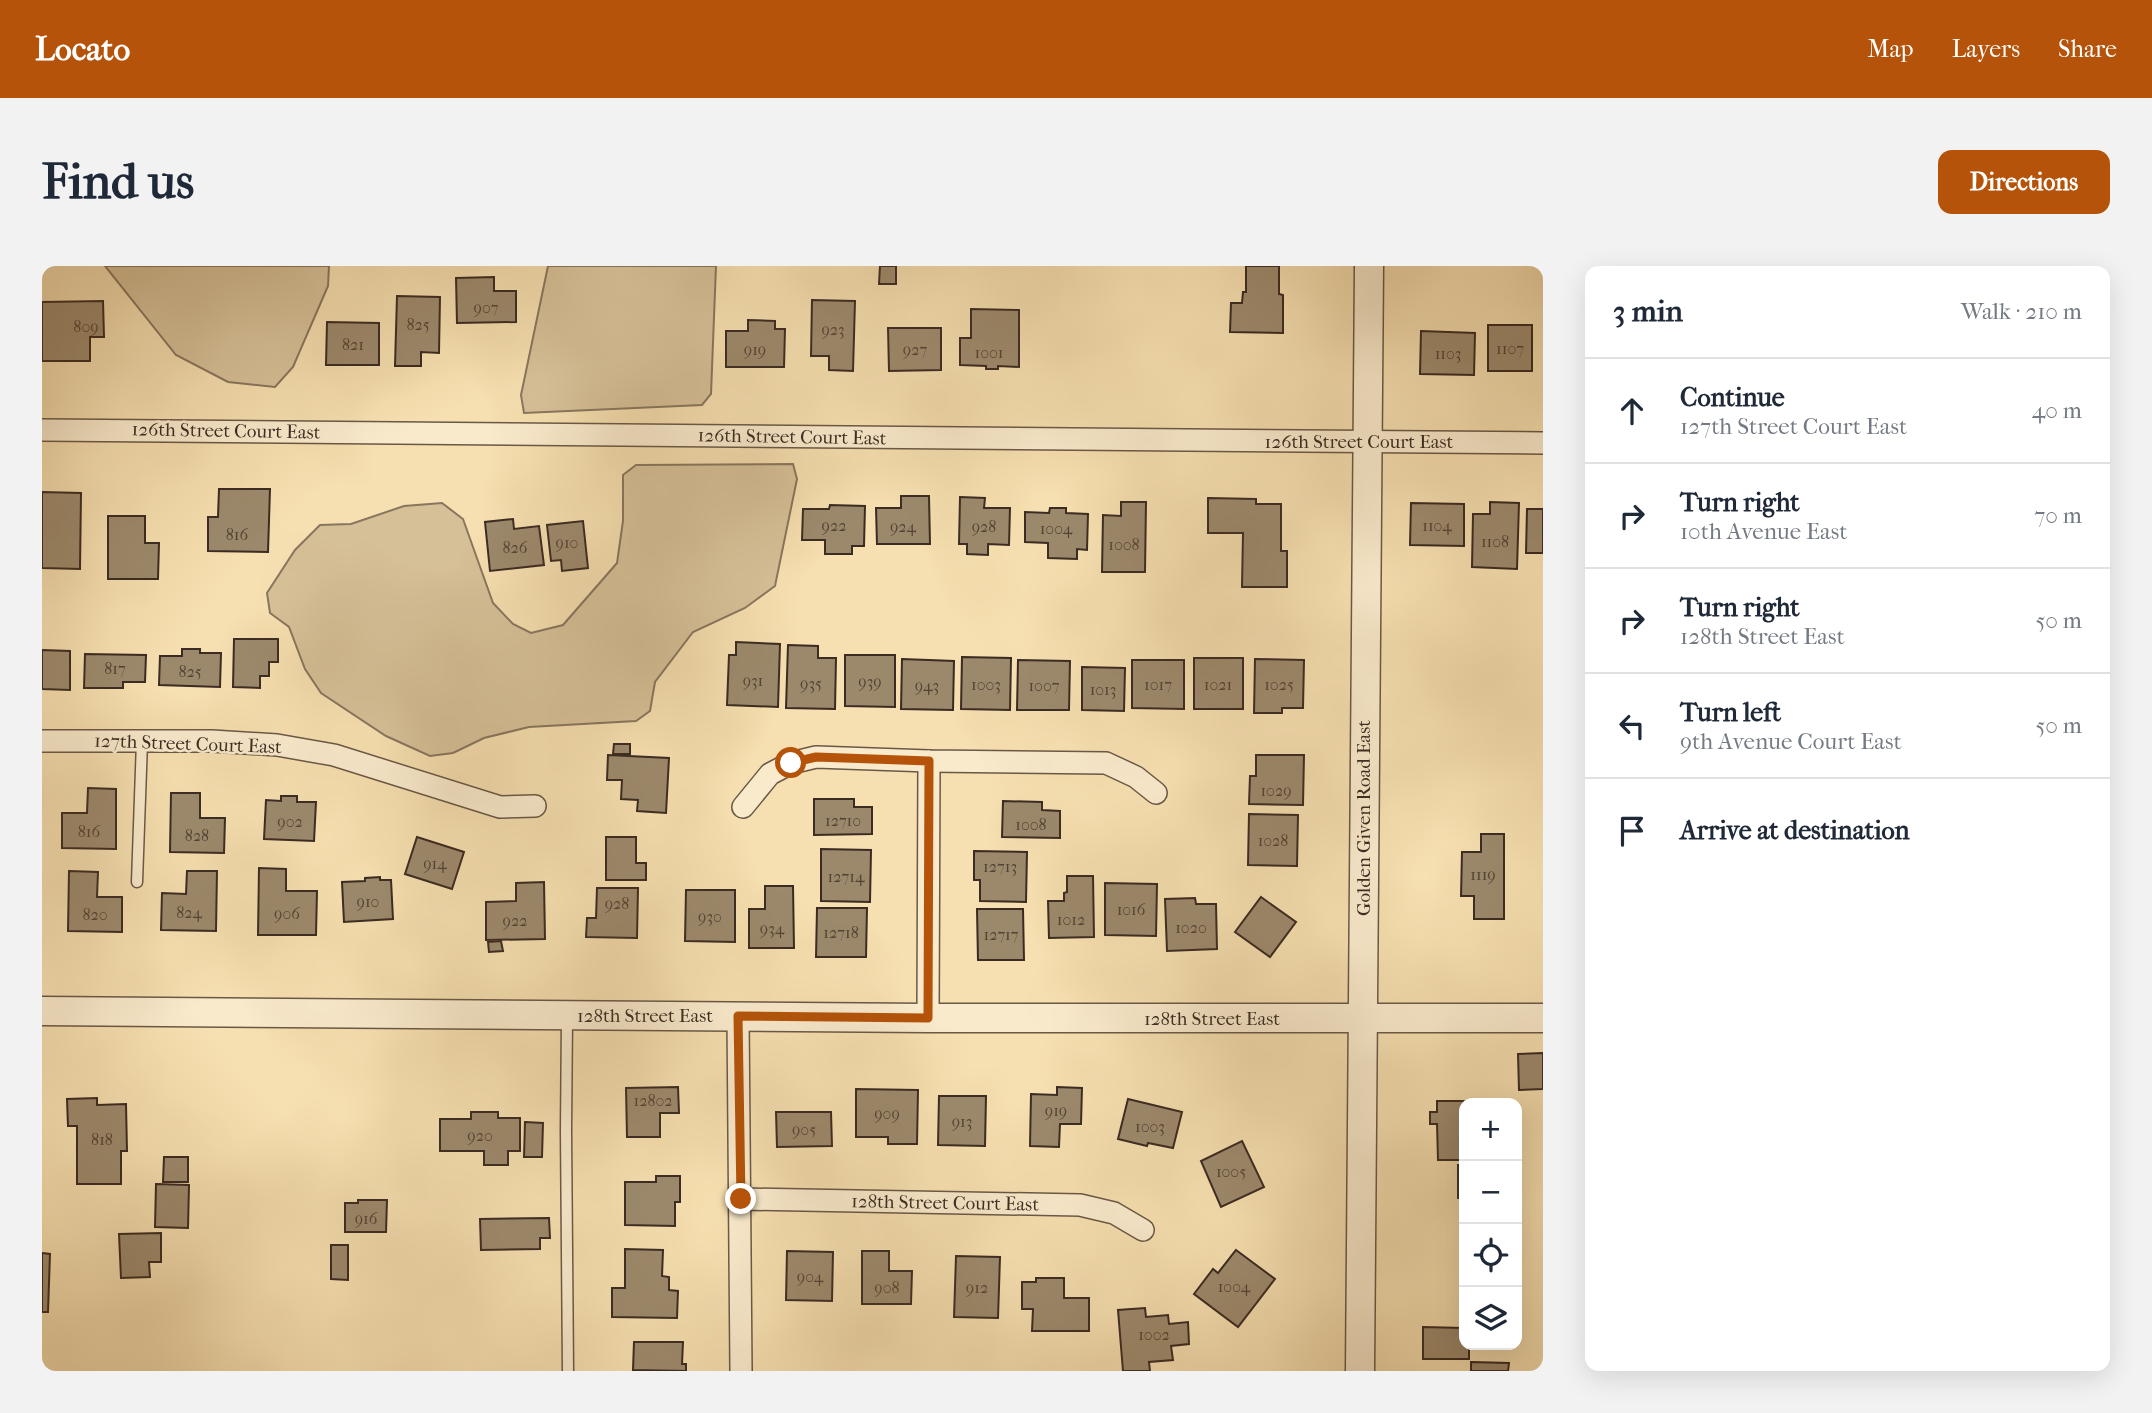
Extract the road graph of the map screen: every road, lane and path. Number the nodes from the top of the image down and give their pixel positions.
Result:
1 (1369, 266) edge
2 (42, 429) edge
3 (1366, 442) junction
4 (1543, 443) edge
5 (42, 741) edge
6 (142, 741) junction
7 (929, 761) junction
8 (1156, 793) dead end
9 (535, 806) dead end
10 (743, 807) dead end
11 (137, 882) dead end
12 (42, 1011) edge
13 (567, 1015) junction
14 (738, 1016) junction
15 (928, 1018) junction
16 (1543, 1018) edge
17 (1363, 1019) junction
18 (741, 1199) junction
19 (1143, 1230) dead end
20 (568, 1371) edge
21 (741, 1371) edge
22 (1360, 1371) edge

1 - 3 street, Golden Given Road East
2 - 3 street, 126th Street Court East
3 - 4 street, 126th Street Court East
3 - 17 street, Golden Given Road East
5 - 6 street, 127th Street Court East
6 - 9 street, 127th Street Court East
6 - 11 lane
7 - 8 street
7 - 10 street
7 - 15 street
12 - 13 street, 128th Street East
13 - 14 street, 128th Street East
13 - 20 lane
14 - 15 street, 128th Street East
14 - 18 street
15 - 17 street, 128th Street East
16 - 17 street, 128th Street East
17 - 22 street, Golden Given Road East
18 - 19 street, 128th Street Court East
18 - 21 street

